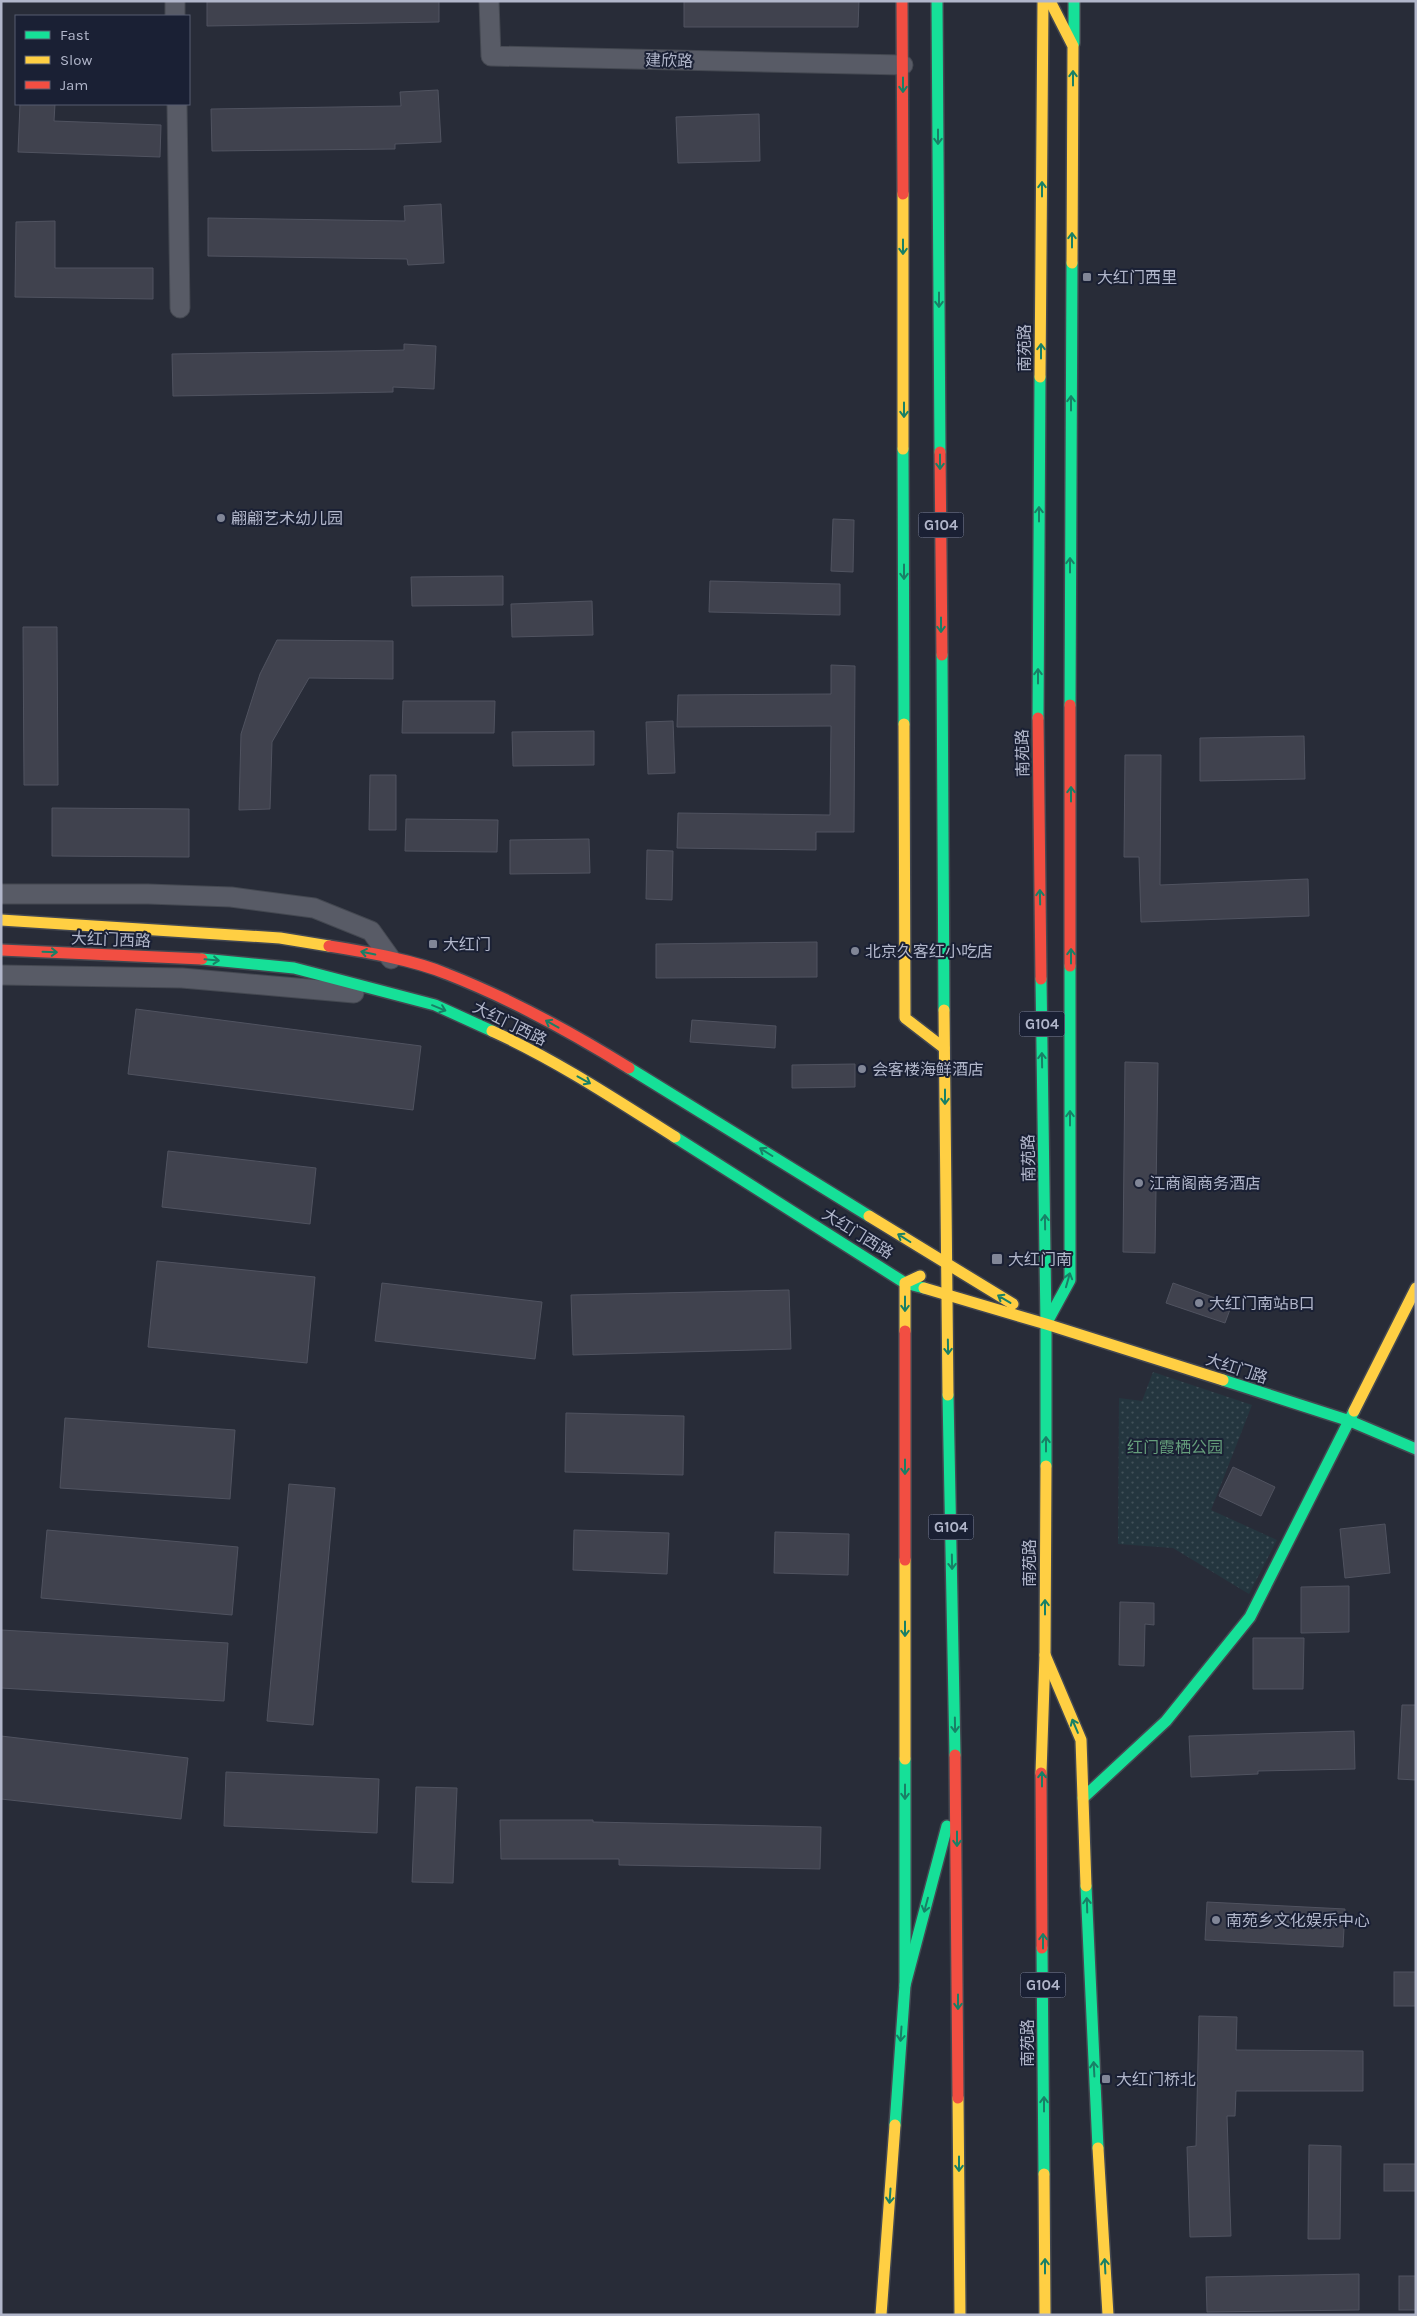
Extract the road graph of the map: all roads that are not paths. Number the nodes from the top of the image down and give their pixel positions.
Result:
1 (175, 1) edge
2 (489, 1) edge
3 (902, 1) edge
4 (937, 1) edge
5 (1043, 1) edge
6 (1050, 1) edge
7 (1074, 1) edge
8 (175, 15) edge
9 (1074, 46) junction
10 (903, 65) junction
11 (176, 105) edge
12 (180, 308) dead end
13 (1071, 614) junction
14 (1057, 660) dead end
15 (1049, 688) dead end
16 (1038, 725) junction
17 (1, 894) edge
18 (1, 920) edge
19 (1, 950) edge
20 (391, 959) junction
21 (1, 975) edge
22 (409, 998) junction
23 (944, 1048) junction
24 (946, 1264) junction
25 (905, 1283) junction
26 (1416, 1288) edge
27 (946, 1294) junction
28 (1046, 1324) junction
29 (1350, 1421) junction
30 (1416, 1449) edge
31 (1045, 1655) junction
32 (956, 1790) junction
33 (1083, 1798) junction
34 (905, 1985) junction
35 (881, 2315) edge
36 (960, 2315) edge
37 (1045, 2315) edge
38 (1108, 2315) edge

1 - 8 street
2 - 10 street, 建欣路
3 - 10 main road
4 -> 23 main road, G104
16 -> 5 main road, 南苑路 / G104
6 - 9 main road
7 - 9 main road
13 -> 9 main road
10 -> 23 main road
11 - 12 street
13 - 14 main road
28 -> 13 main road
15 - 16 main road
28 -> 16 main road, 南苑路 / G104
17 - 20 street
20 -> 18 main road, 大红门西路
19 -> 22 main road, 大红门西路
24 -> 20 main road, 大红门西路
21 - 22 street
22 -> 25 main road, 大红门西路
23 -> 24 main road, G104
24 - 25 main road
24 - 27 main road, G104
28 -> 24 main road, 大红门西路
25 - 27 main road, 大红门西路
25 -> 34 main road
26 - 29 main road
27 - 28 main road, 大红门西路
27 -> 32 main road, G104
28 - 29 main road, 大红门路
31 -> 28 main road, 南苑路 / G104
29 - 30 main road, 大红门路
29 - 33 main road
33 -> 31 main road
37 -> 31 main road, 南苑路 / G104
32 -> 34 main road
32 -> 36 main road, G104
38 -> 33 main road
34 -> 35 main road

